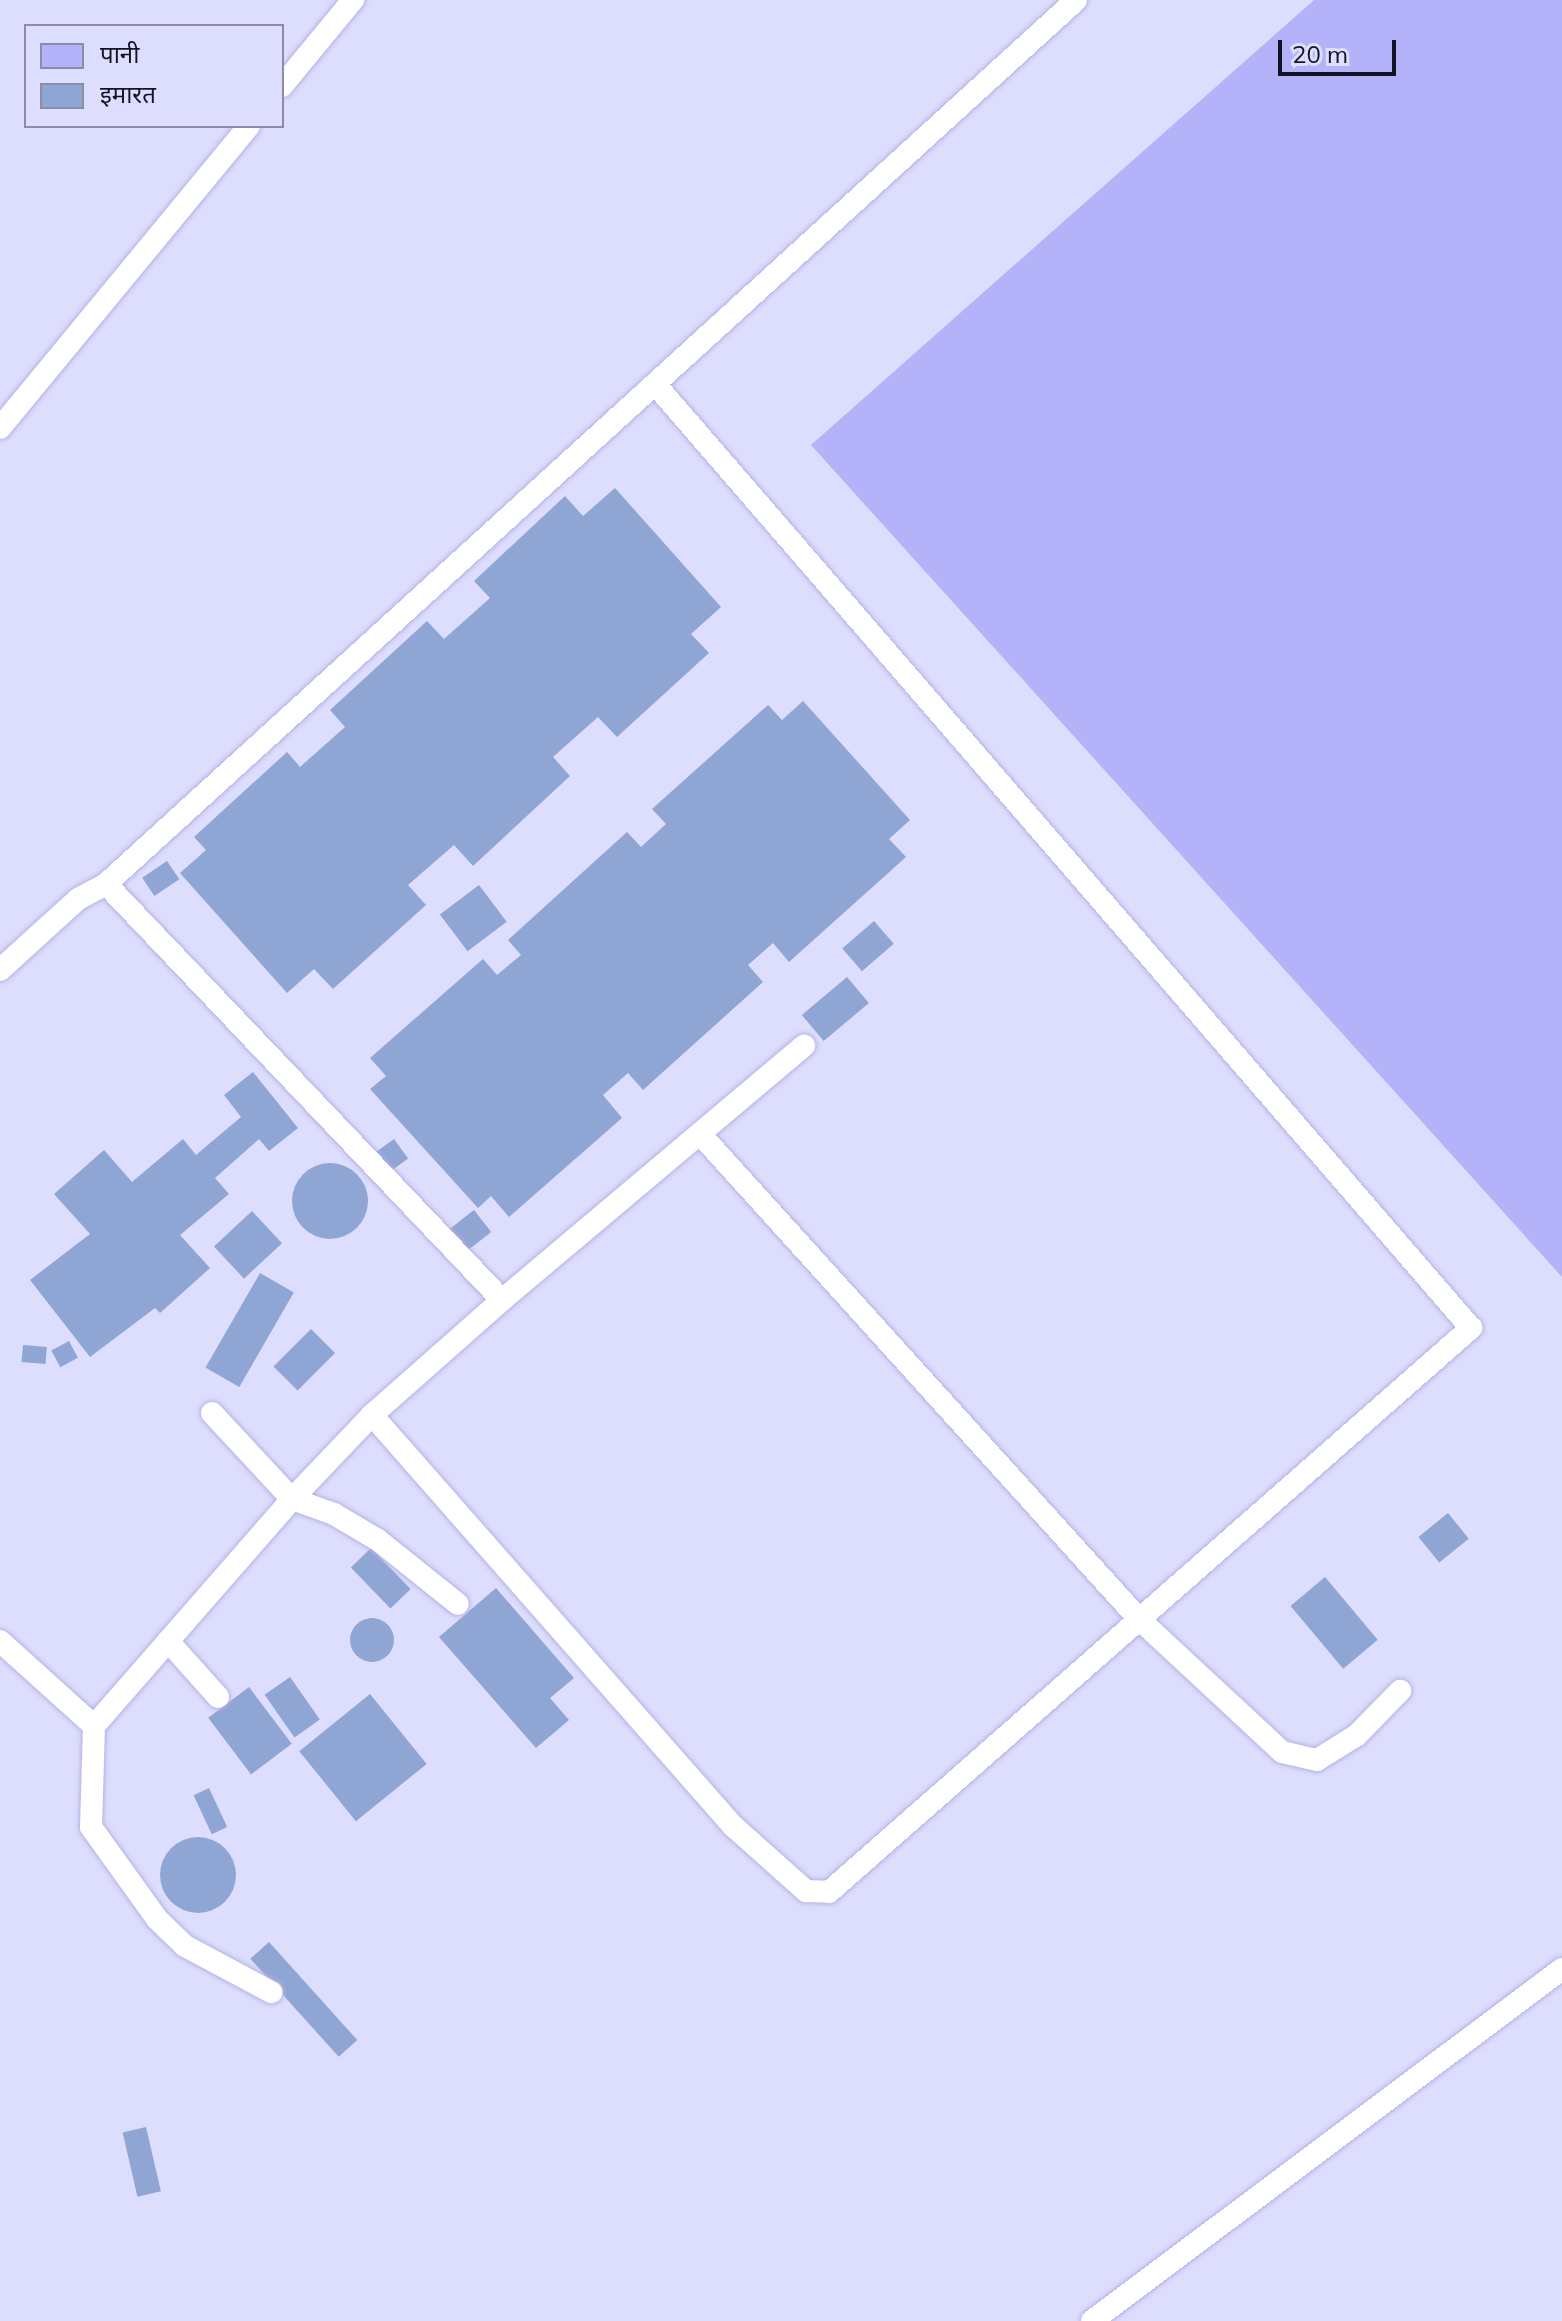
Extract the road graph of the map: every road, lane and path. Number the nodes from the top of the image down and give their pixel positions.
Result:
1 (353, 0) edge
2 (1076, 0) edge
3 (284, 84) edge
4 (247, 128) edge
5 (655, 384) junction
6 (0, 428) edge
7 (106, 884) junction
8 (0, 970) edge
9 (804, 1046) dead end
10 (701, 1135) junction
11 (502, 1300) junction
12 (212, 1413) dead end
13 (372, 1415) junction
14 (292, 1499) junction
15 (458, 1604) dead end
16 (1139, 1619) junction
17 (0, 1641) edge
18 (168, 1641) junction
19 (1400, 1691) dead end
20 (218, 1697) dead end
21 (94, 1726) junction
22 (1562, 1969) edge
23 (271, 1992) dead end
24 (1092, 2321) edge

1 - 3 lane
2 - 5 lane
4 - 6 lane
5 - 7 lane
5 - 16 lane
7 - 8 lane
7 - 11 lane
9 - 10 lane
10 - 11 lane
10 - 16 lane
11 - 13 lane
12 - 14 lane
13 - 14 lane
13 - 16 lane
14 - 15 lane
14 - 18 lane
16 - 19 lane
17 - 21 lane
18 - 20 lane
18 - 21 lane
21 - 23 lane
22 - 24 lane

